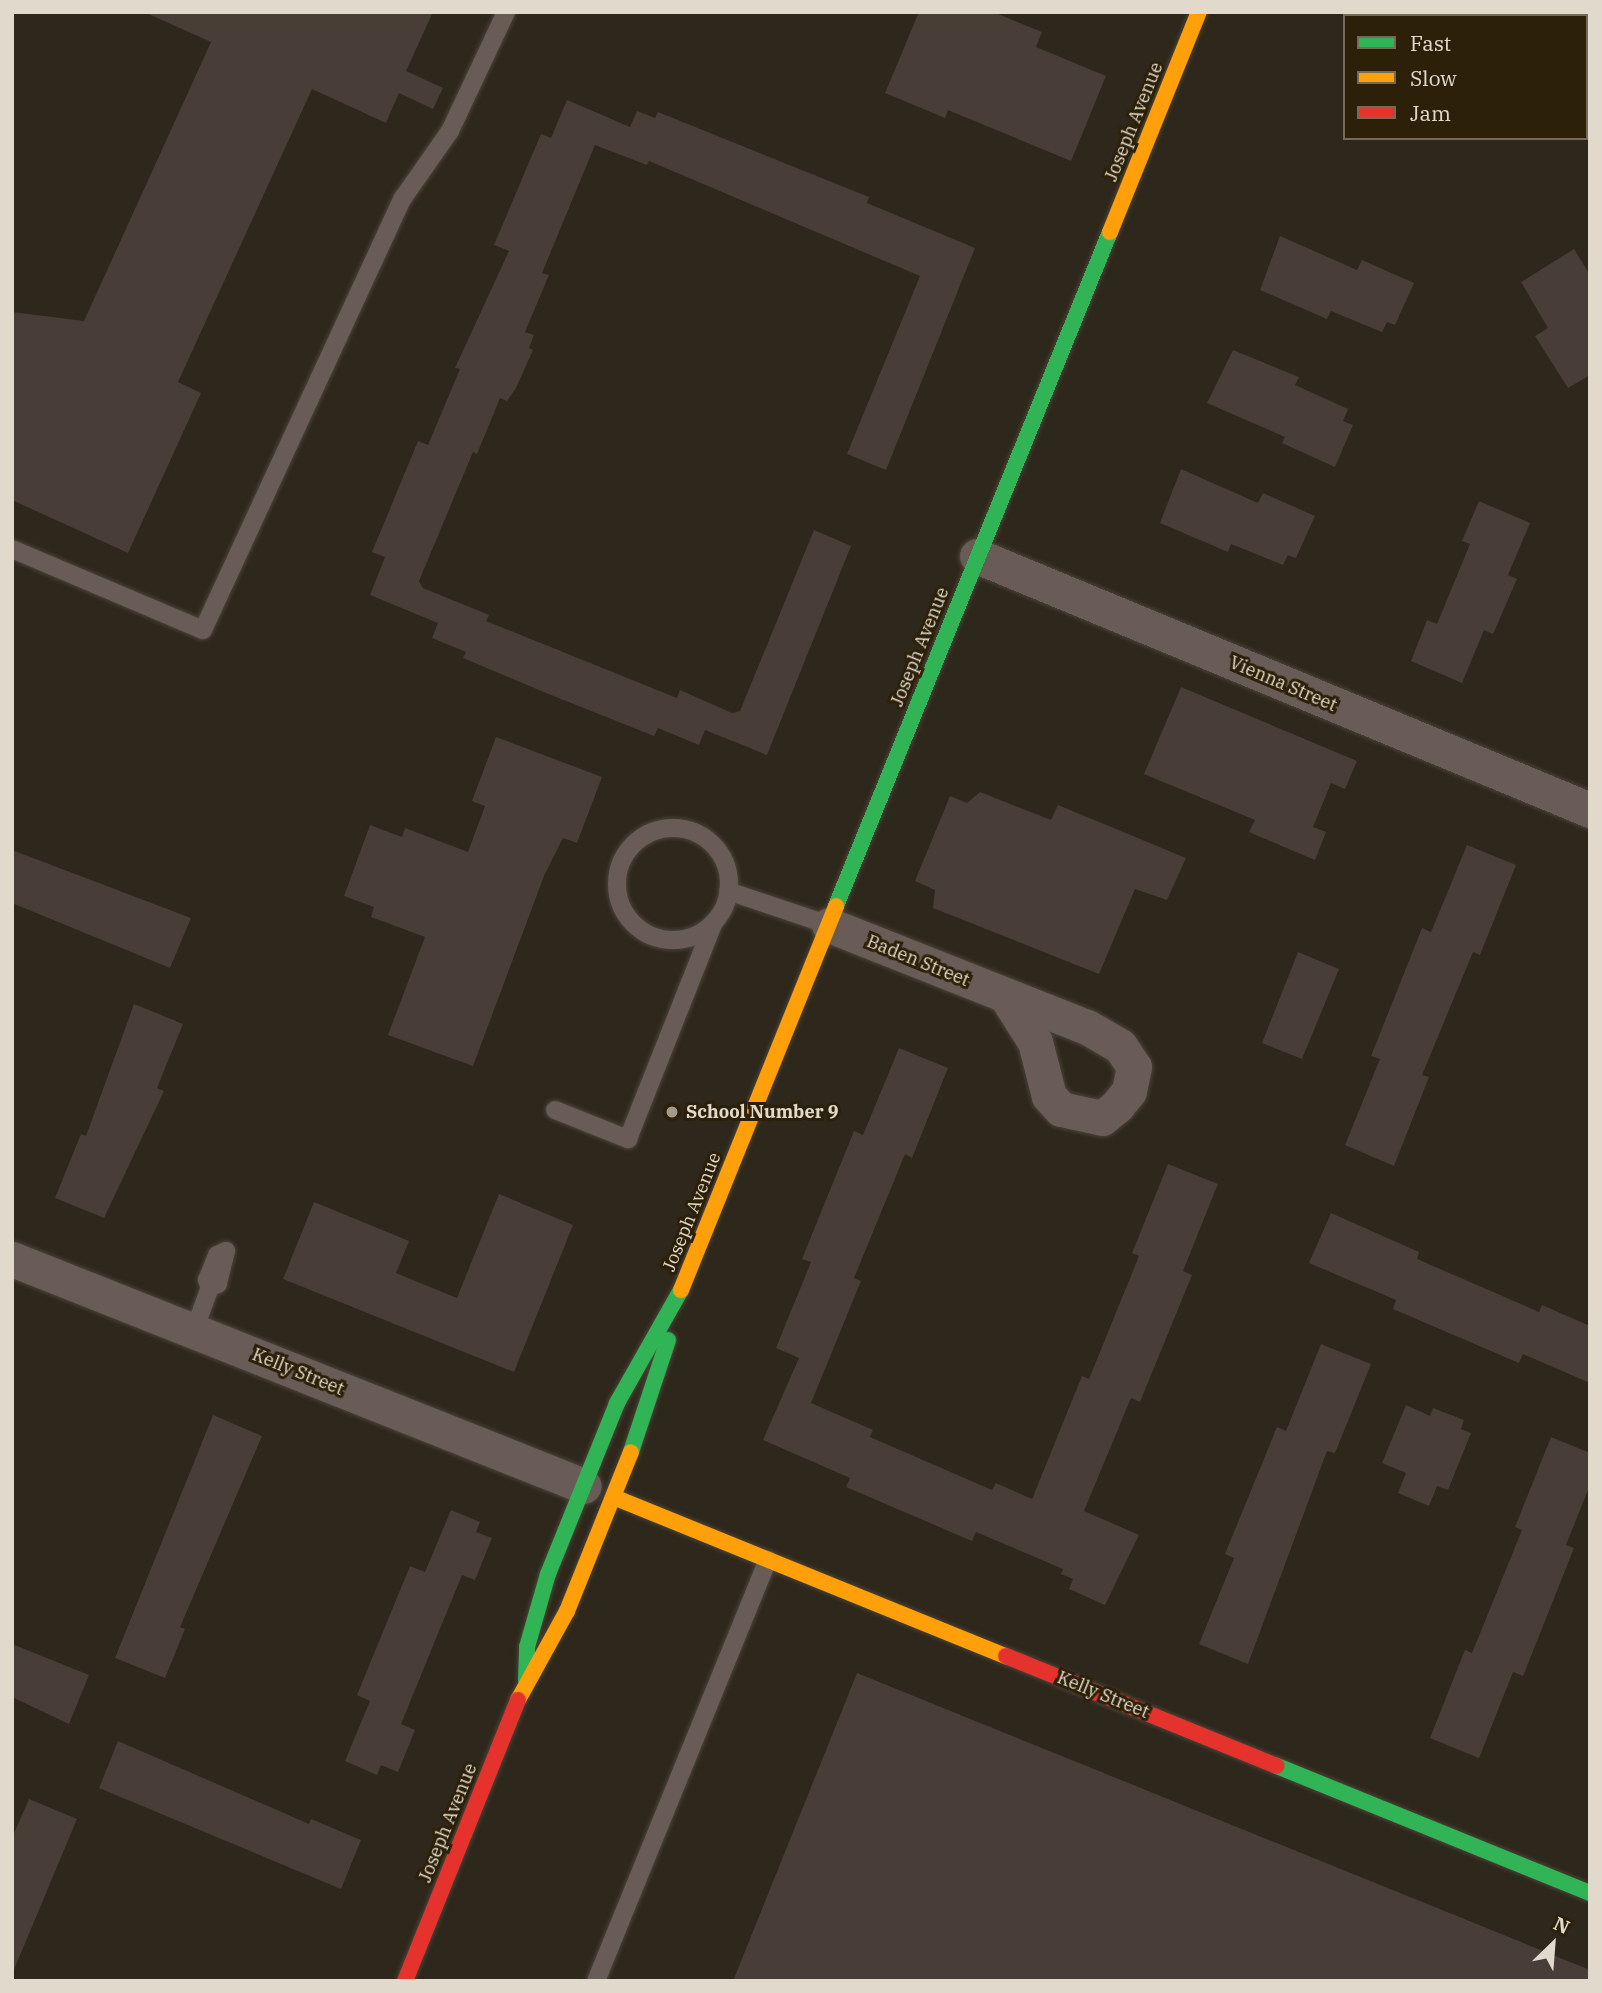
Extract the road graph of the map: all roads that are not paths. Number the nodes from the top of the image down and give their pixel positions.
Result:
1 (506, 12) edge
2 (1199, 12) edge
3 (12, 549) edge
4 (977, 556) junction
5 (1590, 810) edge
6 (728, 891) junction
7 (713, 922) junction
8 (830, 925) junction
9 (1006, 996) dead end
10 (555, 1110) dead end
11 (12, 1259) edge
12 (210, 1287) dead end
13 (678, 1297) junction
14 (194, 1331) junction
15 (584, 1486) junction
16 (616, 1499) junction
17 (768, 1560) junction
18 (526, 1680) junction
19 (1590, 1893) edge
20 (405, 1981) edge
21 (596, 1981) edge

1 - 3 lane
2 - 4 main road, Joseph Avenue
4 - 5 street, Vienna Street
4 - 8 main road, Joseph Avenue
6 - 7 lane
6 - 7 lane
6 - 8 lane
7 - 10 lane
8 - 9 street, Baden Street
8 - 13 main road, Joseph Avenue
11 - 14 street, Kelly Street
12 - 14 lane
13 - 15 main road, Joseph Avenue
13 - 16 main road, Joseph Avenue
14 - 15 street, Kelly Street
15 - 18 main road, Joseph Avenue
16 - 17 main road, Kelly Street
16 - 18 main road, Joseph Avenue
17 - 19 main road, Kelly Street
17 - 21 lane
18 - 20 main road, Joseph Avenue

